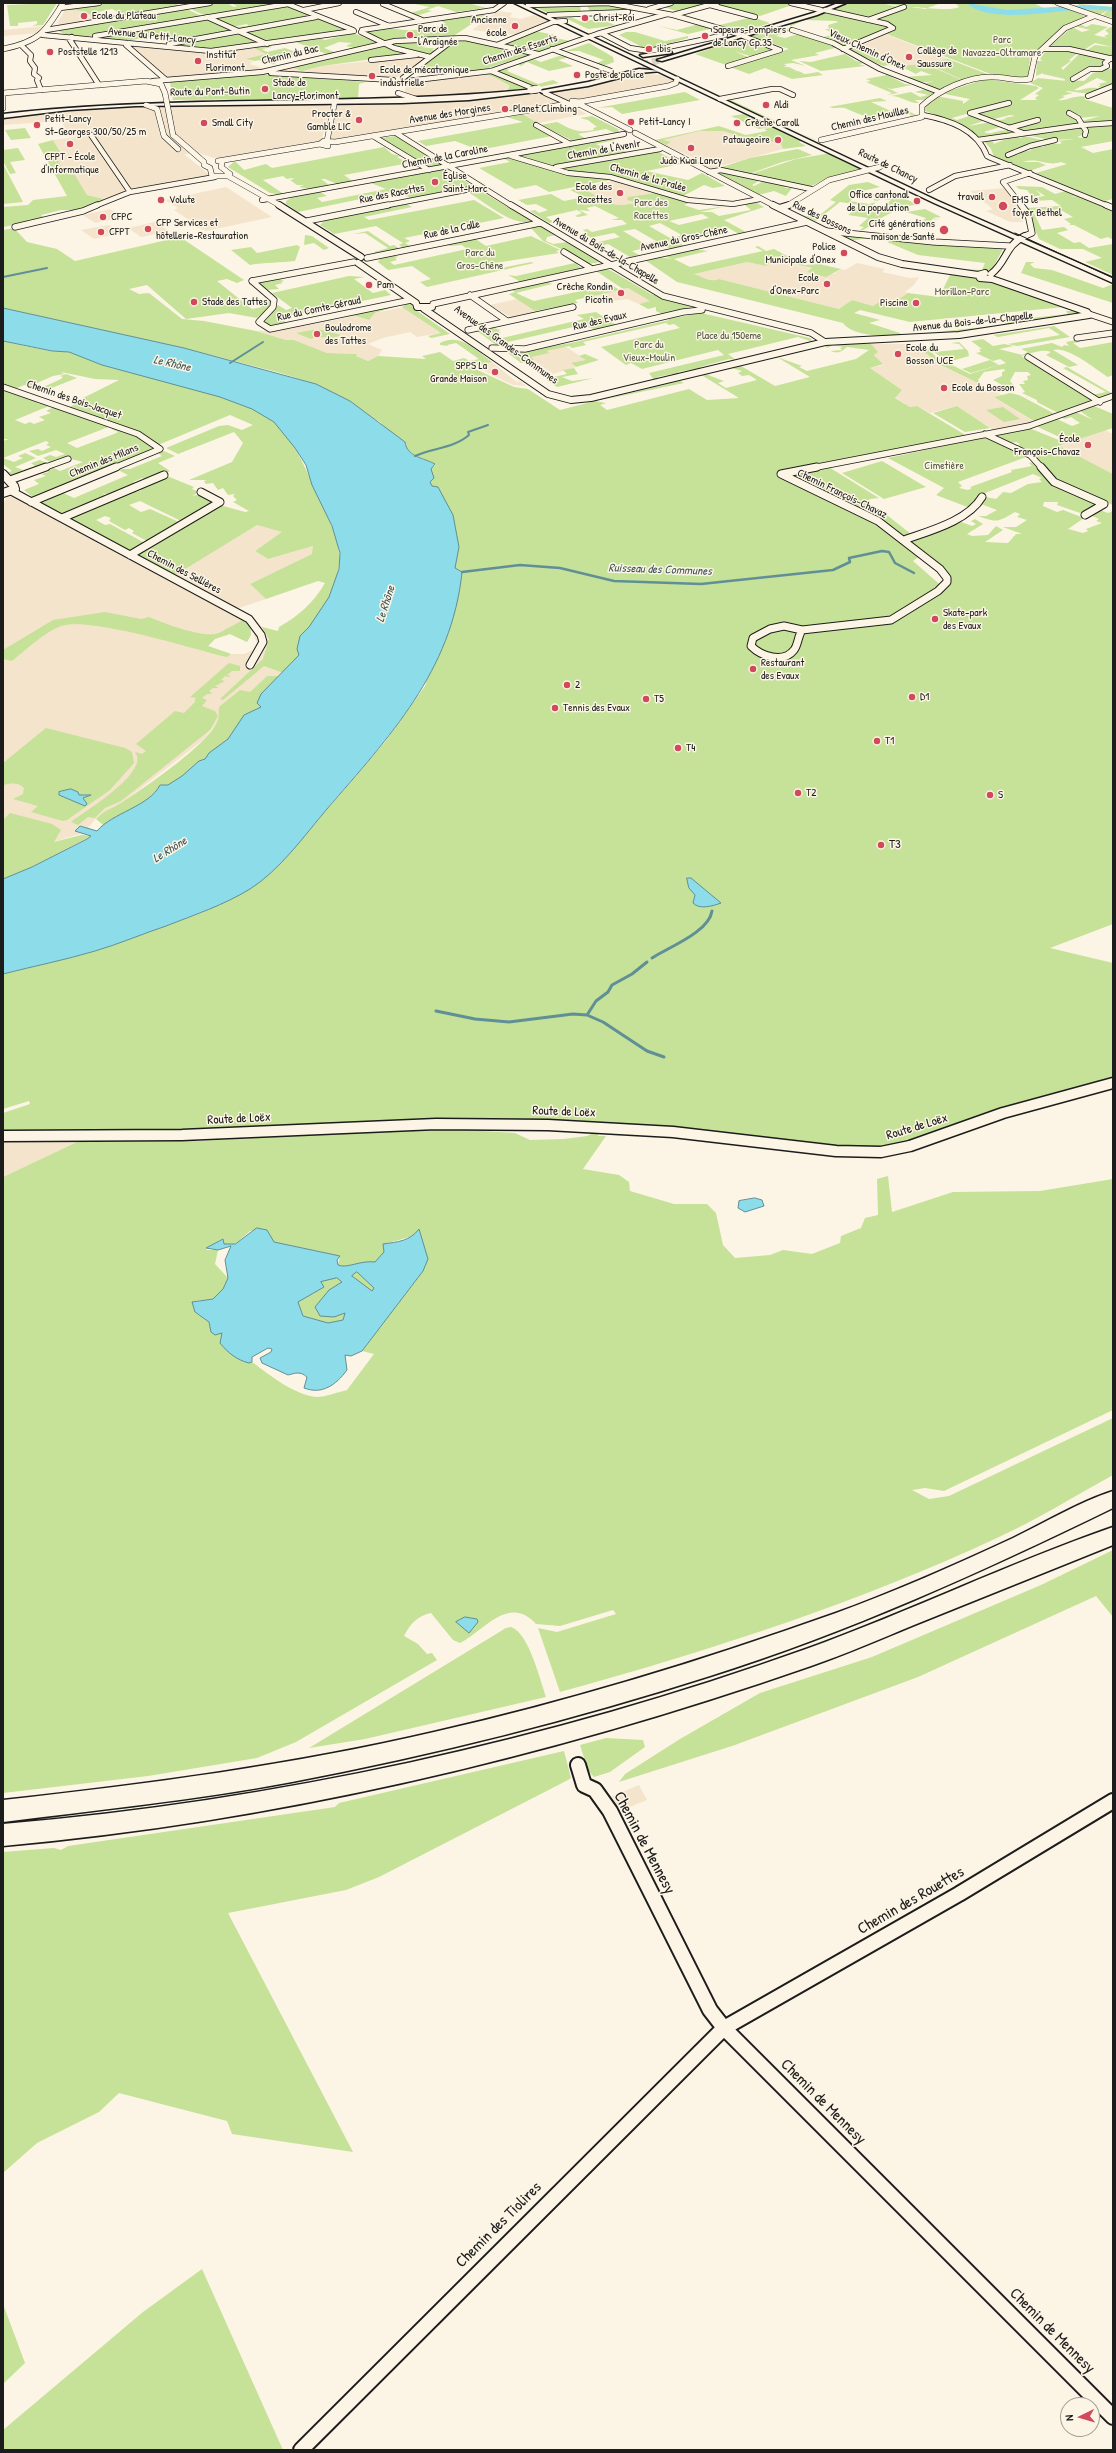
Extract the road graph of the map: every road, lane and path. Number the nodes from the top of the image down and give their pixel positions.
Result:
1 (63, 3) edge
2 (99, 3) edge
3 (176, 3) edge
4 (210, 3) edge
5 (339, 3) edge
6 (504, 3) edge
7 (517, 3) edge
8 (609, 3) edge
9 (671, 3) edge
10 (717, 3) edge
11 (791, 3) edge
12 (838, 3) edge
13 (843, 3) edge
14 (1058, 3) edge
15 (286, 4) edge
16 (384, 4) dead end
17 (525, 4) edge
18 (583, 4) edge
19 (710, 5) junction
20 (185, 7) junction
21 (904, 7) dead end
22 (60, 8) junction
23 (302, 10) junction
24 (647, 10) junction
25 (823, 10) junction
26 (193, 11) dead end
27 (356, 12) dead end
28 (585, 12) junction
29 (200, 14) dead end
30 (546, 14) junction
31 (668, 14) junction
32 (673, 15) junction
33 (1094, 16) junction
34 (207, 17) junction
35 (316, 17) junction
36 (756, 17) dead end
37 (868, 20) junction
38 (423, 21) junction
39 (556, 21) junction
40 (565, 21) junction
41 (1113, 22) edge
42 (389, 26) junction
43 (719, 28) junction
44 (792, 30) dead end
45 (238, 31) junction
46 (355, 31) junction
47 (361, 31) junction
48 (44, 33) junction
49 (745, 34) junction
50 (595, 35) junction
51 (72, 37) junction
52 (81, 38) junction
53 (453, 40) junction
54 (127, 43) junction
55 (384, 43) junction
56 (267, 44) junction
57 (22, 46) junction
58 (158, 46) junction
59 (497, 46) junction
60 (3, 49) edge
61 (552, 49) junction
62 (843, 49) junction
63 (1044, 49) junction
64 (538, 54) junction
65 (418, 55) junction
66 (646, 56) junction
67 (430, 57) junction
68 (1112, 58) edge
69 (634, 59) junction
70 (371, 60) dead end
71 (660, 60) tunnel mouth
72 (642, 65) tunnel mouth
73 (666, 66) junction
74 (728, 66) dead end
75 (656, 70) junction
76 (491, 71) junction
77 (611, 71) junction
78 (262, 72) junction
79 (403, 78) junction
80 (165, 79) junction
81 (1073, 79) dead end
82 (393, 80) junction
83 (677, 80) junction
84 (153, 81) junction
85 (408, 81) junction
86 (98, 85) junction
87 (1113, 86) edge
88 (41, 90) junction
89 (537, 90) junction
90 (939, 92) junction
91 (3, 94) edge
92 (793, 95) dead end
93 (398, 96) junction
94 (1088, 96) dead end
95 (729, 97) junction
96 (720, 99) junction
97 (335, 101) junction
98 (573, 103) junction
99 (1009, 103) dead end
100 (146, 105) joint
101 (4, 106) edge
102 (46, 108) junction
103 (1069, 114) dead end
104 (3, 115) edge
105 (923, 115) junction
106 (1038, 120) dead end
107 (1113, 124) edge
108 (536, 125) dead end
109 (1084, 125) junction
110 (1009, 128) junction
111 (396, 133) junction
112 (628, 133) junction
113 (1022, 134) junction
114 (91, 135) dead end
115 (1085, 135) dead end
116 (373, 136) junction
117 (821, 140) junction
118 (978, 140) junction
119 (327, 141) junction
120 (335, 142) junction
121 (812, 142) junction
122 (320, 144) junction
123 (570, 144) junction
124 (660, 149) junction
125 (1008, 155) dead end
126 (197, 156) junction
127 (508, 156) junction
128 (204, 162) junction
129 (218, 162) junction
130 (1010, 165) junction
131 (451, 166) junction
132 (699, 167) junction
133 (880, 167) junction
134 (552, 168) junction
135 (429, 170) junction
136 (870, 170) junction
137 (710, 172) junction
138 (1030, 173) junction
139 (213, 176) junction
140 (225, 177) junction
141 (481, 187) junction
142 (811, 189) junction
143 (929, 190) junction
144 (130, 192) junction
145 (760, 199) junction
146 (262, 200) junction
147 (271, 200) junction
148 (779, 208) junction
149 (1113, 208) edge
150 (295, 214) junction
151 (286, 215) junction
152 (307, 221) junction
153 (540, 222) junction
154 (807, 222) junction
155 (15, 227) dead end
156 (826, 231) junction
157 (1025, 236) junction
158 (1017, 239) junction
159 (1009, 246) junction
160 (564, 252) dead end
161 (359, 260) junction
162 (612, 265) junction
163 (592, 269) junction
164 (1113, 276) edge
165 (992, 277) junction
166 (1113, 281) edge
167 (470, 296) junction
168 (414, 302) junction
169 (429, 305) junction
170 (573, 307) dead end
171 (714, 310) junction
172 (1089, 314) junction
173 (1113, 318) edge
174 (507, 321) junction
175 (1113, 322) edge
176 (468, 330) junction
177 (458, 332) junction
178 (1113, 332) edge
179 (1077, 338) dead end
180 (825, 342) junction
181 (492, 348) junction
182 (1028, 357) dead end
183 (3, 387) edge
184 (554, 395) junction
185 (1113, 396) edge
186 (1100, 402) junction
187 (138, 434) joint
188 (985, 434) junction
189 (68, 459) dead end
190 (3, 474) edge
191 (164, 475) dead end
192 (7, 489) edge
193 (201, 492) dead end
194 (982, 497) dead end
195 (31, 502) junction
196 (1085, 515) dead end
197 (62, 518) junction
198 (904, 540) junction
199 (130, 555) junction
200 (802, 630) junction
201 (250, 665) dead end
202 (1113, 1083) edge
203 (3, 1136) edge
204 (1113, 1499) edge
205 (1113, 1524) edge
206 (1113, 1536) edge
207 (1001, 1579) junction
208 (578, 1764) dead end
209 (1113, 1802) edge
210 (3, 1811) edge
211 (3, 1835) edge
212 (724, 2028) junction
213 (1113, 2417) edge
214 (301, 2450) edge

1 - 22 street
2 - 22 street
3 - 20 street
4 - 20 street
5 - 23 street
6 - 38 street, Avenue du Petit-Lancy
7 - 39 main road, Route de Chancy
8 - 18 street
8 - 24 street
9 - 24 street
10 - 19 street
11 - 25 street
12 - 25 main road
13 - 25 main road
14 - 33 street
15 - 23 street
15 - 34 street
16 - 38 street
17 - 18 street
17 - 30 main road, Route de Chancy
18 - 28 street
19 - 32 street
19 - 36 street
20 - 26 street
20 - 48 street
21 - 37 street
22 - 48 street
23 - 35 street
24 - 28 street
24 - 31 street
25 - 37 street
25 - 49 main road
27 - 42 street
28 - 30 street
29 - 34 street
30 - 40 main road, Route de Chancy
31 - 32 street
31 - 50 street, Chemin des Esserts
32 - 43 street
33 - 41 street
33 - 63 street
34 - 45 street
34 - 52 street
35 - 45 street
35 - 46 street
37 - 62 street
38 - 42 street, Avenue du Petit-Lancy
39 - 40 street
39 - 50 main road, Route de Chancy
39 - 59 street
40 - 50 main road, Route de Chancy
42 - 47 street, Avenue du Petit-Lancy
43 - 49 street
43 - 50 street
44 - 62 street, Vieux Chemin d'Onex
45 - 56 street
45 - 58 street
46 - 47 street, Avenue du Petit-Lancy
46 - 56 street, Avenue du Petit-Lancy
47 - 55 street
48 - 51 street, Avenue du Petit-Lancy
48 - 57 street
49 - 66 main road
49 - 71 main road
49 - 73 main road
49 - 74 street
50 - 61 street, Chemin des Esserts
50 - 66 main road, Route de Chancy
50 - 69 main road, Route de Chancy
51 - 52 street, Avenue du Petit-Lancy
51 - 86 street
52 - 54 street, Avenue du Petit-Lancy
53 - 55 street, Chemin du Bac
53 - 59 street, Chemin du Bac
53 - 67 street
54 - 58 street, Avenue du Petit-Lancy
54 - 80 street
55 - 65 street
55 - 78 street, Chemin du Bac
56 - 58 street, Avenue du Petit-Lancy
57 - 60 street
57 - 88 street
59 - 64 street
61 - 64 street, Chemin des Esserts
61 - 77 street
62 - 90 street, Vieux Chemin d'Onex
63 - 68 street
63 - 90 street
64 - 76 street, Chemin des Esserts
65 - 67 street
65 - 70 street
66 - 69 main road
66 - 73 main road, Route de Chancy
67 - 79 street
68 - 81 street
69 - 75 main road, Route de Chancy
69 - 77 main road
72 - 89 main road, Route du Pont-Butin
73 - 75 main road
73 - 95 main road, Route de Chancy
75 - 83 main road, Route de Chancy
75 - 89 main road
76 - 85 street, Chemin des Esserts
76 - 89 street
77 - 89 main road
78 - 80 street, Chemin du Bac
78 - 82 street
79 - 82 street
79 - 85 street
80 - 84 street, Chemin du Bac
82 - 85 street, Chemin des Esserts
83 - 96 main road, Route de Chancy
83 - 98 street, Avenue des Morgines
84 - 86 street, Chemin du Bac
84 - 126 street, bridge
86 - 88 street, Chemin du Bac
87 - 94 street
88 - 91 street, Chemin du Bac
89 - 93 main road, Route du Pont-Butin
89 - 93 main road, Route du Pont-Butin
89 - 98 street
90 - 105 street
91 - 101 street
92 - 95 street
93 - 97 main road, Route du Pont-Butin
95 - 96 street
95 - 117 main road, Route de Chancy
96 - 121 main road, Route de Chancy
97 - 102 main road, Route du Pont-Butin
97 - 119 street
98 - 111 street, Avenue des Morgines
98 - 112 street, Rue des Bossons
99 - 110 street
100 - 102 main road
100 - 126 street
101 - 102 main road
102 - 104 main road, Route du Pont-Butin
103 - 109 street
105 - 117 street, Chemin des Mouilles
105 - 118 street
106 - 110 street
107 - 109 street
108 - 123 street
109 - 113 street
109 - 115 street
110 - 113 street
111 - 116 street, Avenue des Morgines
111 - 131 street, Avenue du Bois-de-la-Chapelle
112 - 123 street, Chemin de la Caroline
112 - 124 street, Rue des Bossons
112 - 132 street, Rue des Bossons
113 - 118 street
113 - 125 street
114 - 144 street
116 - 120 street, Avenue des Morgines
116 - 135 street
117 - 121 main road
117 - 133 main road, Route de Chancy
118 - 130 street
119 - 120 street
119 - 122 street
120 - 122 street
121 - 136 main road, Route de Chancy
122 - 129 street
123 - 127 street, Chemin de la Caroline
124 - 132 street, Rue des Bossons
124 - 134 street, Chemin de l'Avenir
126 - 128 street
126 - 129 street
127 - 131 street, Chemin de la Caroline
127 - 134 street, Chemin de la Pralée
128 - 129 street
128 - 139 street
129 - 140 street
130 - 138 street
130 - 143 street
131 - 135 street, Chemin de la Caroline
131 - 141 street, Avenue du Bois-de-la-Chapelle
132 - 137 street, Rue des Bossons
133 - 136 street
133 - 143 main road, Route de Chancy
134 - 145 street, Chemin de la Pralée
135 - 147 street, Chemin de la Caroline
136 - 142 street
136 - 158 main road, Route de Chancy
137 - 142 street
137 - 145 street, Rue des Bossons
138 - 149 street
138 - 157 street
139 - 140 street, Avenue des Grandes-Communes
139 - 144 street
140 - 146 street, Avenue des Grandes-Communes
140 - 147 street, Avenue des Grandes-Communes
141 - 152 street, Rue des Racettes
141 - 153 street, Avenue du Bois-de-la-Chapelle
142 - 148 street
143 - 157 main road, Route de Chancy
144 - 155 street
145 - 148 street, Rue des Bossons
146 - 147 street, Chemin de la Caroline
146 - 151 street, Avenue des Grandes-Communes
147 - 150 street, Avenue des Grandes-Communes
148 - 154 street, Rue des Bossons
150 - 151 street
150 - 152 street, Avenue des Grandes-Communes
151 - 161 street, Avenue des Grandes-Communes
152 - 161 street, Avenue des Grandes-Communes
153 - 161 street, Rue de la Calle
153 - 162 street, Avenue du Bois-de-la-Chapelle
154 - 156 street, Rue des Bossons
154 - 162 street, Avenue du Gros-Chêne
156 - 159 street
156 - 165 street, Rue des Bossons
157 - 158 street
157 - 164 main road, Route de Chancy
158 - 159 street
158 - 166 main road, Route de Chancy
159 - 165 street
160 - 163 street
161 - 168 street, Avenue des Grandes-Communes
161 - 168 street, Rue du Comte-Géraud
161 - 169 street, Avenue des Grandes-Communes
162 - 163 street, Avenue du Gros-Chêne
162 - 171 street, Avenue du Bois-de-la-Chapelle
163 - 167 street, Avenue du Gros-Chêne
165 - 172 street, Rue des Bossons
167 - 169 street, Avenue du Gros-Chêne
167 - 174 street
168 - 169 street, Avenue des Grandes-Communes
169 - 176 street, Avenue des Grandes-Communes
169 - 177 street, Avenue des Grandes-Communes
170 - 174 street
171 - 180 street, Avenue du Bois-de-la-Chapelle
171 - 181 street, Rue des Evaux
172 - 173 street, Rue des Bossons
172 - 175 street, Rue des Bossons
172 - 180 street, Avenue du Bois-de-la-Chapelle
174 - 176 street
176 - 177 street
176 - 181 street, Avenue des Grandes-Communes
177 - 184 street, Avenue des Grandes-Communes
178 - 179 street
180 - 184 street, Avenue du Bois-de-la-Chapelle
181 - 184 street, Avenue des Grandes-Communes
182 - 186 street
183 - 187 street, Chemin des Bois-Jacquet
185 - 186 street, Chemin François-Chavaz
186 - 188 street, Chemin François-Chavaz
187 - 195 street, Chemin des Milans
188 - 196 street
188 - 198 street, Chemin François-Chavaz
189 - 192 street
190 - 192 street, Chemin des Sellières
191 - 197 street
192 - 195 street, Chemin des Sellières
193 - 199 street
194 - 198 street
195 - 197 street, Chemin des Sellières
197 - 199 street, Chemin des Sellières
198 - 200 street, Chemin François-Chavaz
199 - 201 street, Chemin des Sellières
200 - 200 street, Chemin François-Chavaz
202 - 203 street, Route de Loëx
204 - 210 highway
205 - 207 highway
206 - 207 highway
207 - 211 highway
208 - 212 street, Chemin de Mennesy
209 - 212 street, Chemin des Rouettes
212 - 213 street, Chemin de Mennesy
212 - 214 street, Chemin des Tiolires

